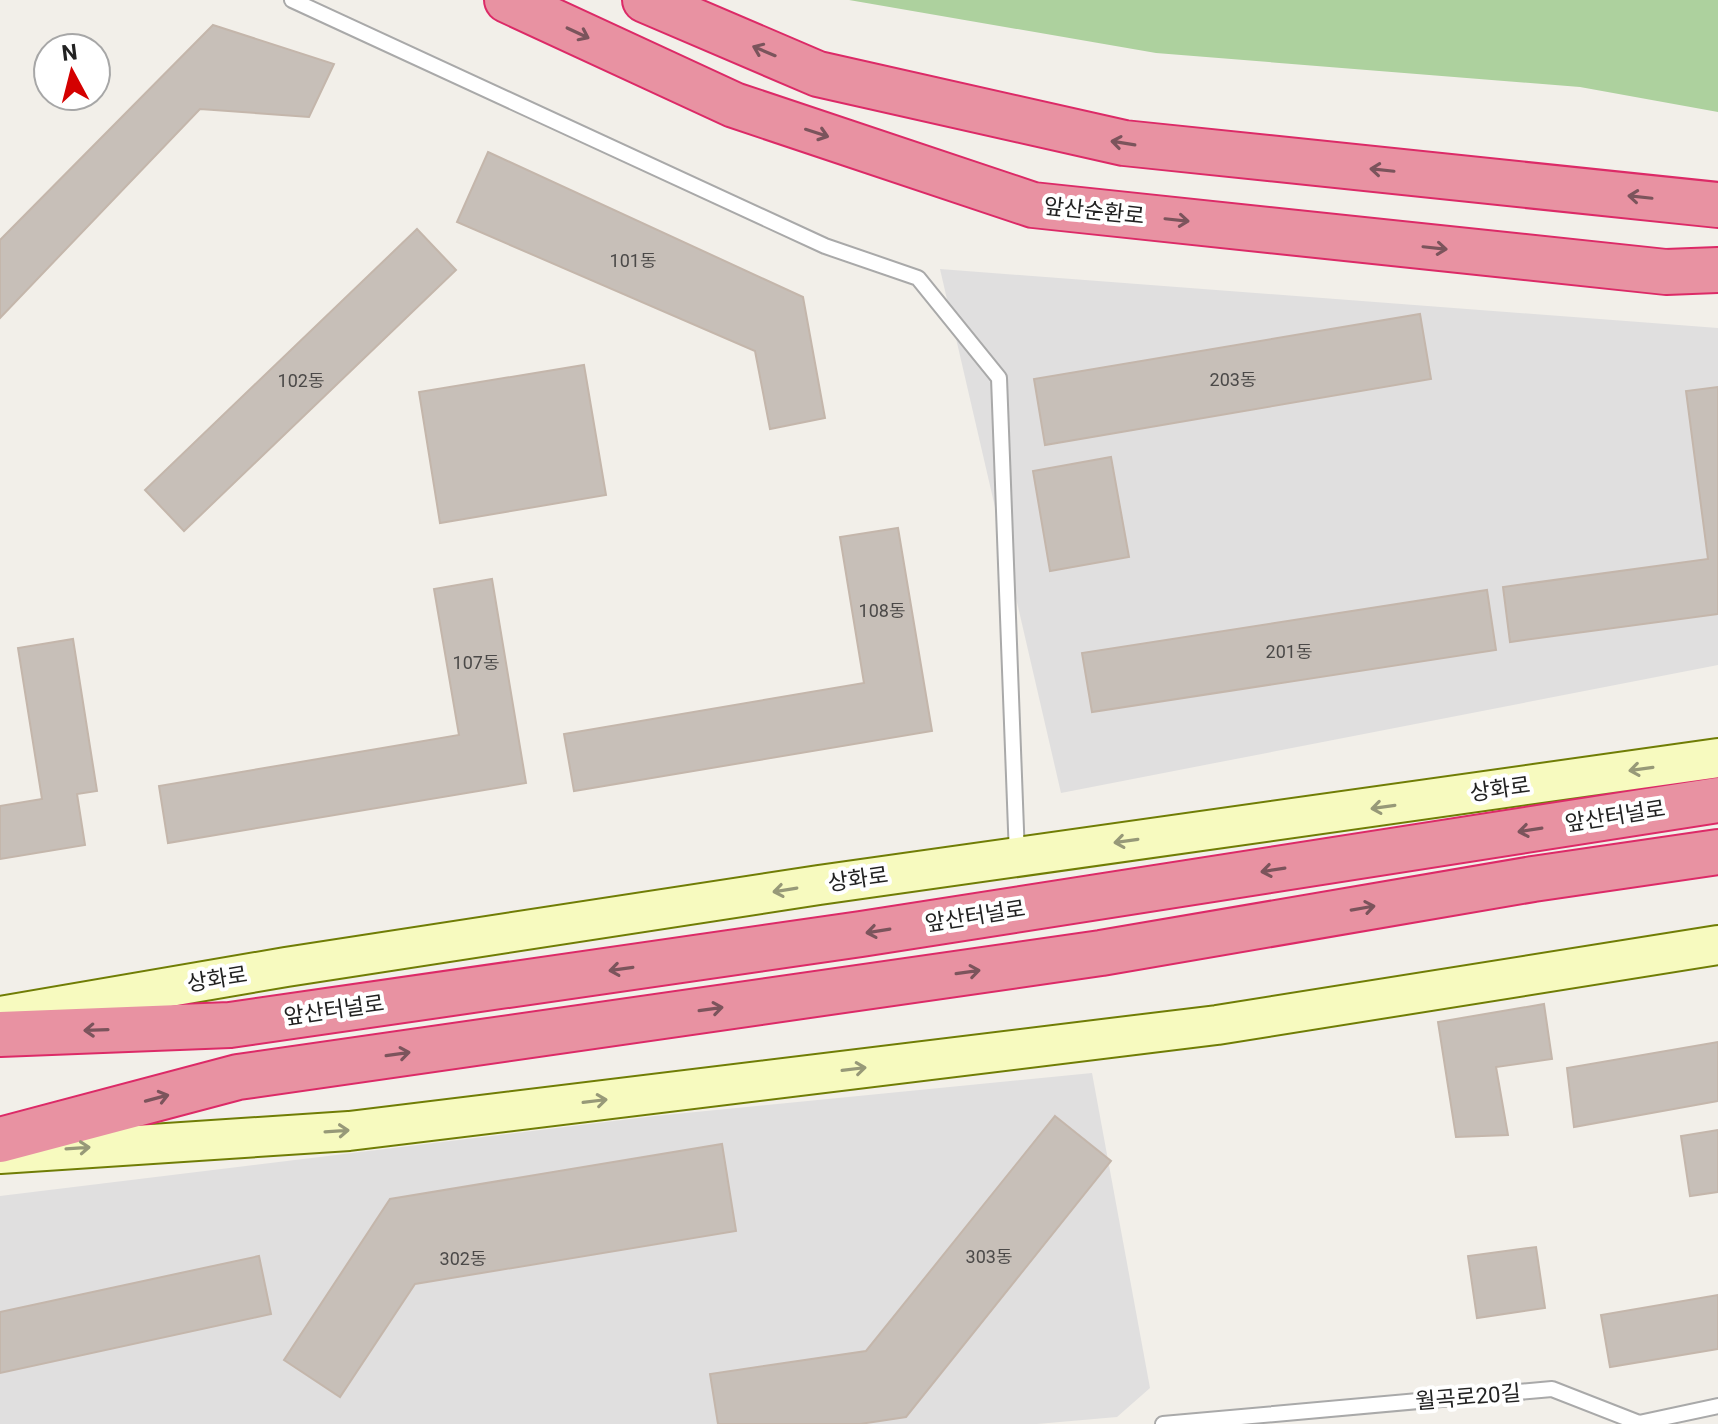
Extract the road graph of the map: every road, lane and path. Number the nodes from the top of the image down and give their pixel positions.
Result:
1 (292, 0) edge
2 (507, 0) edge
3 (645, 0) edge
4 (1718, 205) edge
5 (1718, 270) edge
6 (1666, 272) junction
7 (1718, 281) edge
8 (1718, 758) edge
9 (1718, 800) edge
10 (1718, 852) edge
11 (1017, 856) junction
12 (1718, 945) edge
13 (0, 1016) edge
14 (0, 1034) edge
15 (0, 1140) edge
16 (0, 1154) edge
17 (1718, 1406) edge
18 (1163, 1424) edge

1 - 11 lane
2 -> 6 highway, 앞산순환로
4 -> 3 highway
5 - 6 highway, 앞산순환로
6 - 7 highway
8 -> 11 main road, 상화로
9 -> 14 highway, 앞산터널로
15 -> 10 highway
11 -> 13 main road, 상화로
16 -> 12 main road
17 - 18 lane, 월곡로20길

